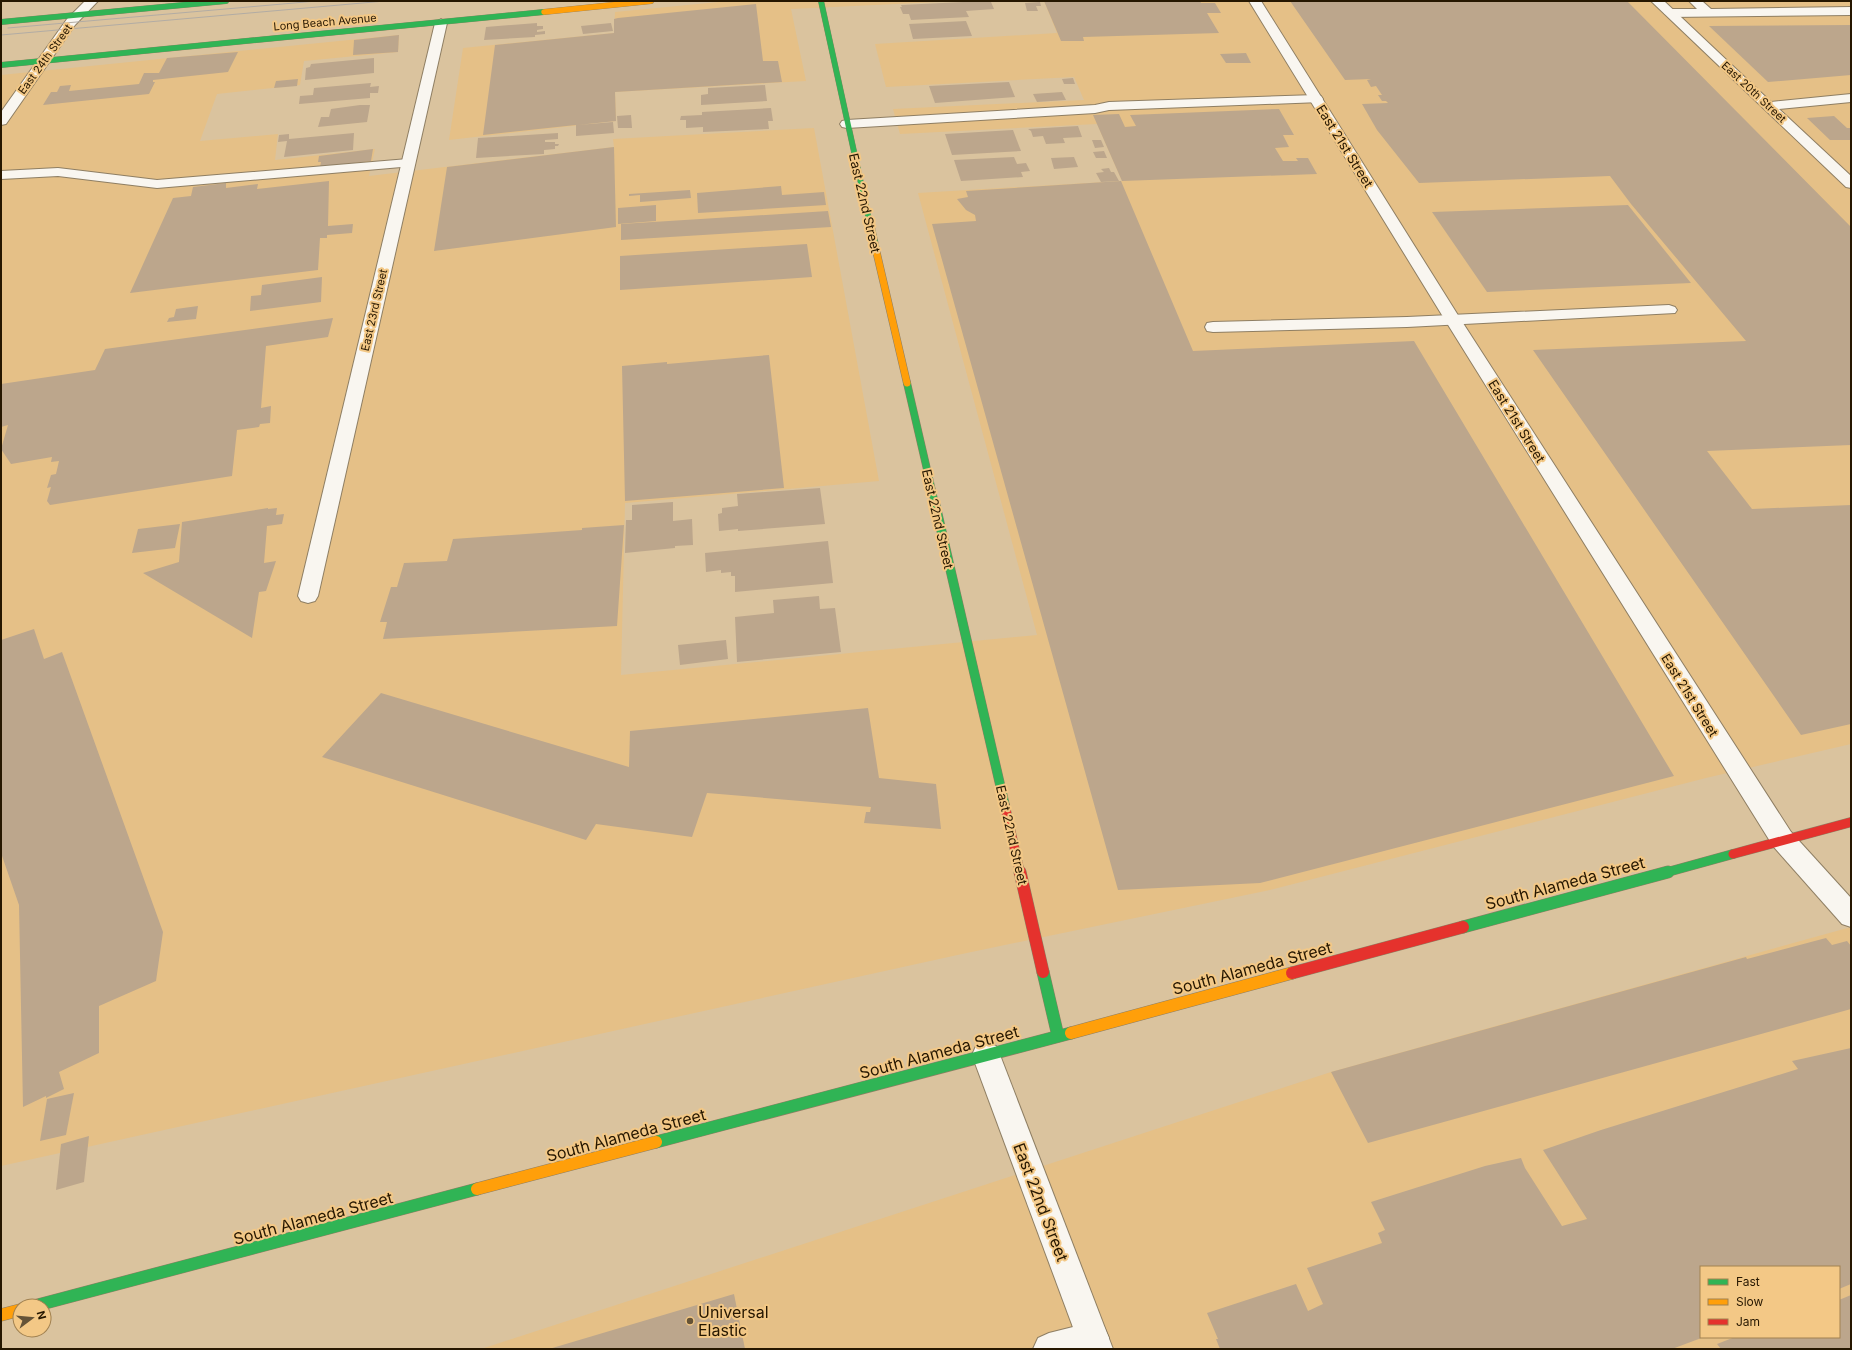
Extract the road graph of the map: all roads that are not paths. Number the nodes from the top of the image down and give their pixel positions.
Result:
1 (92, 1) edge
2 (226, 1) edge
3 (651, 1) edge
4 (821, 1) edge
5 (1255, 1) edge
6 (1656, 1) edge
7 (1695, 1) edge
8 (1851, 11) edge
9 (1670, 13) junction
10 (1708, 13) junction
11 (77, 15) junction
12 (1, 22) edge
13 (441, 23) junction
14 (43, 61) junction
15 (1, 65) edge
16 (1851, 98) edge
17 (1316, 99) junction
18 (1769, 106) junction
19 (1, 120) edge
20 (847, 124) junction
21 (408, 163) junction
22 (1, 175) edge
23 (1851, 184) edge
24 (1669, 310) dead end
25 (1453, 320) junction
26 (1213, 327) dead end
27 (308, 596) dead end
28 (1851, 822) edge
29 (1782, 839) junction
30 (1851, 916) edge
31 (1058, 1036) junction
32 (986, 1055) junction
33 (52, 1301) edge
34 (12, 1312) edge
35 (1, 1315) edge
36 (1095, 1344) edge
37 (1049, 1349) edge

1 - 11 street, East 24th Street
2 - 11 main road
3 - 13 main road, Long Beach Avenue
4 - 20 main road, East 22nd Street
5 - 17 street, East 21st Street
6 - 9 street, East 20th Street
7 - 10 street
8 - 10 street
9 - 10 street
9 - 18 street, East 20th Street
11 - 12 main road
11 - 14 street, East 24th Street
13 - 14 main road, Long Beach Avenue
13 - 21 street, East 23rd Street
14 - 15 main road, Long Beach Avenue
14 - 19 street, East 24th Street
16 - 18 street
17 - 20 street
17 - 25 street, East 21st Street
18 - 23 street, East 20th Street
20 - 31 main road, East 22nd Street
21 - 22 street
21 - 27 street, East 23rd Street
24 - 25 street
25 - 26 street
25 - 29 street, East 21st Street
28 - 29 main road, South Alameda Street
29 - 30 street, East 21st Street
29 - 31 main road, South Alameda Street
31 - 32 main road, South Alameda Street
32 - 33 main road, South Alameda Street
32 - 36 street, East 22nd Street
34 - 35 main road
36 - 37 street

